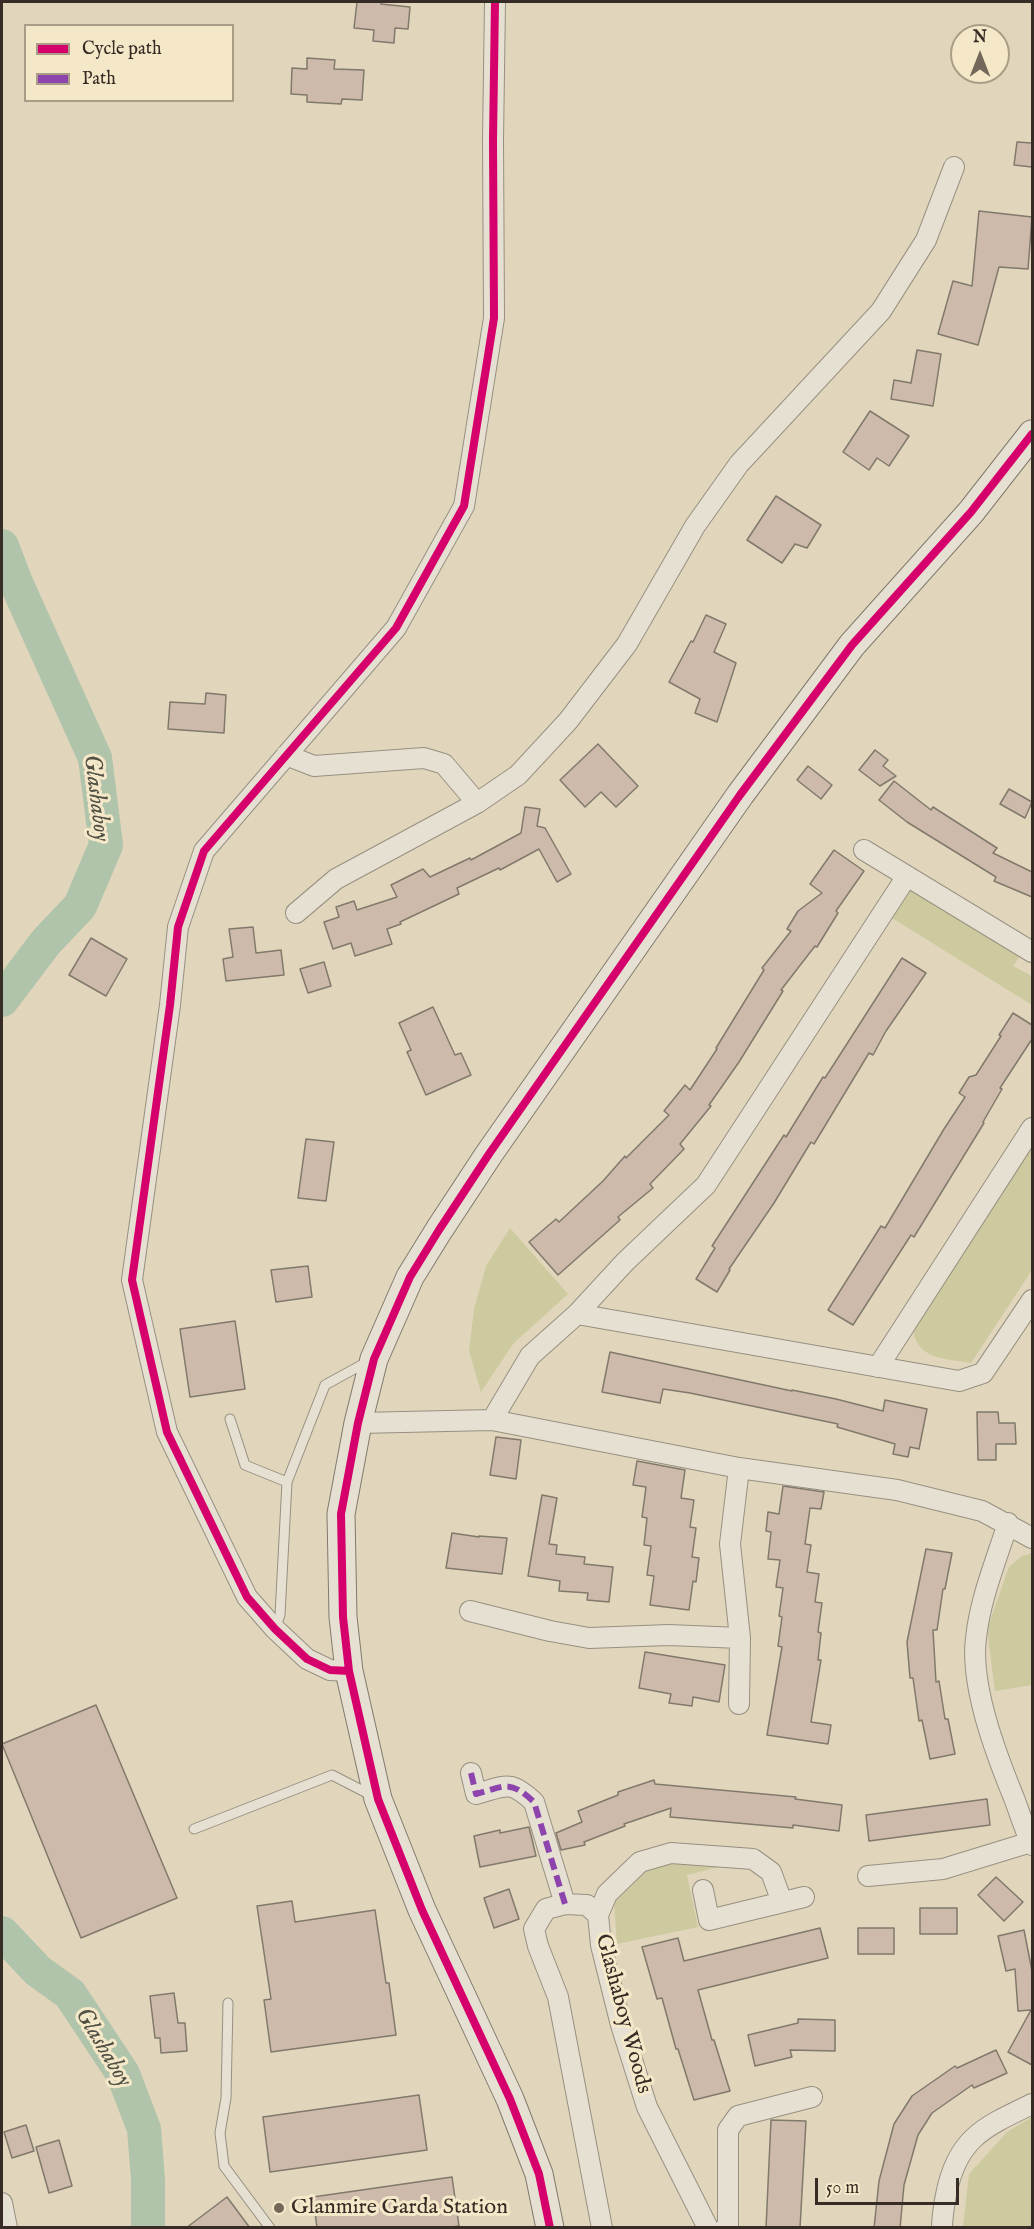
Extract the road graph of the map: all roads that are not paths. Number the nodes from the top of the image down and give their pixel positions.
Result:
1 (495, 2) edge
2 (954, 167) dead end
3 (1032, 434) edge
4 (286, 755) junction
5 (477, 803) junction
6 (864, 850) dead end
7 (908, 876) junction
8 (296, 913) dead end
9 (1032, 952) edge
10 (1032, 1128) edge
11 (1029, 1313) edge
12 (577, 1314) junction
13 (374, 1359) junction
14 (878, 1367) junction
15 (230, 1419) dead end
16 (492, 1420) junction
17 (358, 1423) junction
18 (739, 1468) junction
19 (287, 1482) junction
20 (1008, 1523) junction
21 (1032, 1538) edge
22 (470, 1611) dead end
23 (275, 1629) junction
24 (740, 1638) junction
25 (349, 1671) junction
26 (740, 1704) dead end
27 (471, 1773) dead end
28 (378, 1799) junction
29 (194, 1829) dead end
30 (1032, 1843) edge
31 (868, 1876) dead end
32 (703, 1890) dead end
33 (804, 1897) dead end
34 (782, 1902) junction
35 (565, 1904) junction
36 (598, 1915) junction
37 (228, 2003) dead end
38 (812, 2097) dead end
39 (1032, 2104) edge
40 (2, 2203) edge
41 (7, 2228) edge
42 (270, 2228) edge
43 (550, 2228) edge
44 (602, 2228) edge
45 (708, 2228) edge
46 (725, 2228) edge
47 (942, 2228) edge

1 - 4 street
2 - 5 street
3 - 13 main road
4 - 5 street
4 - 23 street
5 - 8 street
6 - 7 street
7 - 9 street
7 - 12 street
10 - 14 street
11 - 14 street
12 - 14 street
12 - 16 street
13 - 17 main road
13 - 19 lane
15 - 19 lane
16 - 17 street
16 - 18 street
17 - 25 main road
18 - 20 street
18 - 24 street
19 - 23 lane
20 - 21 street
20 - 30 street
22 - 24 street
23 - 25 street
24 - 26 street
25 - 28 main road
27 - 35 street
28 - 29 lane
28 - 43 main road
30 - 31 street
32 - 34 street
33 - 34 street
34 - 36 street, Glashaboy Woods
35 - 36 street
35 - 44 street
36 - 45 street, Glashaboy Woods
37 - 42 lane
38 - 46 street
39 - 47 street
40 - 41 street

